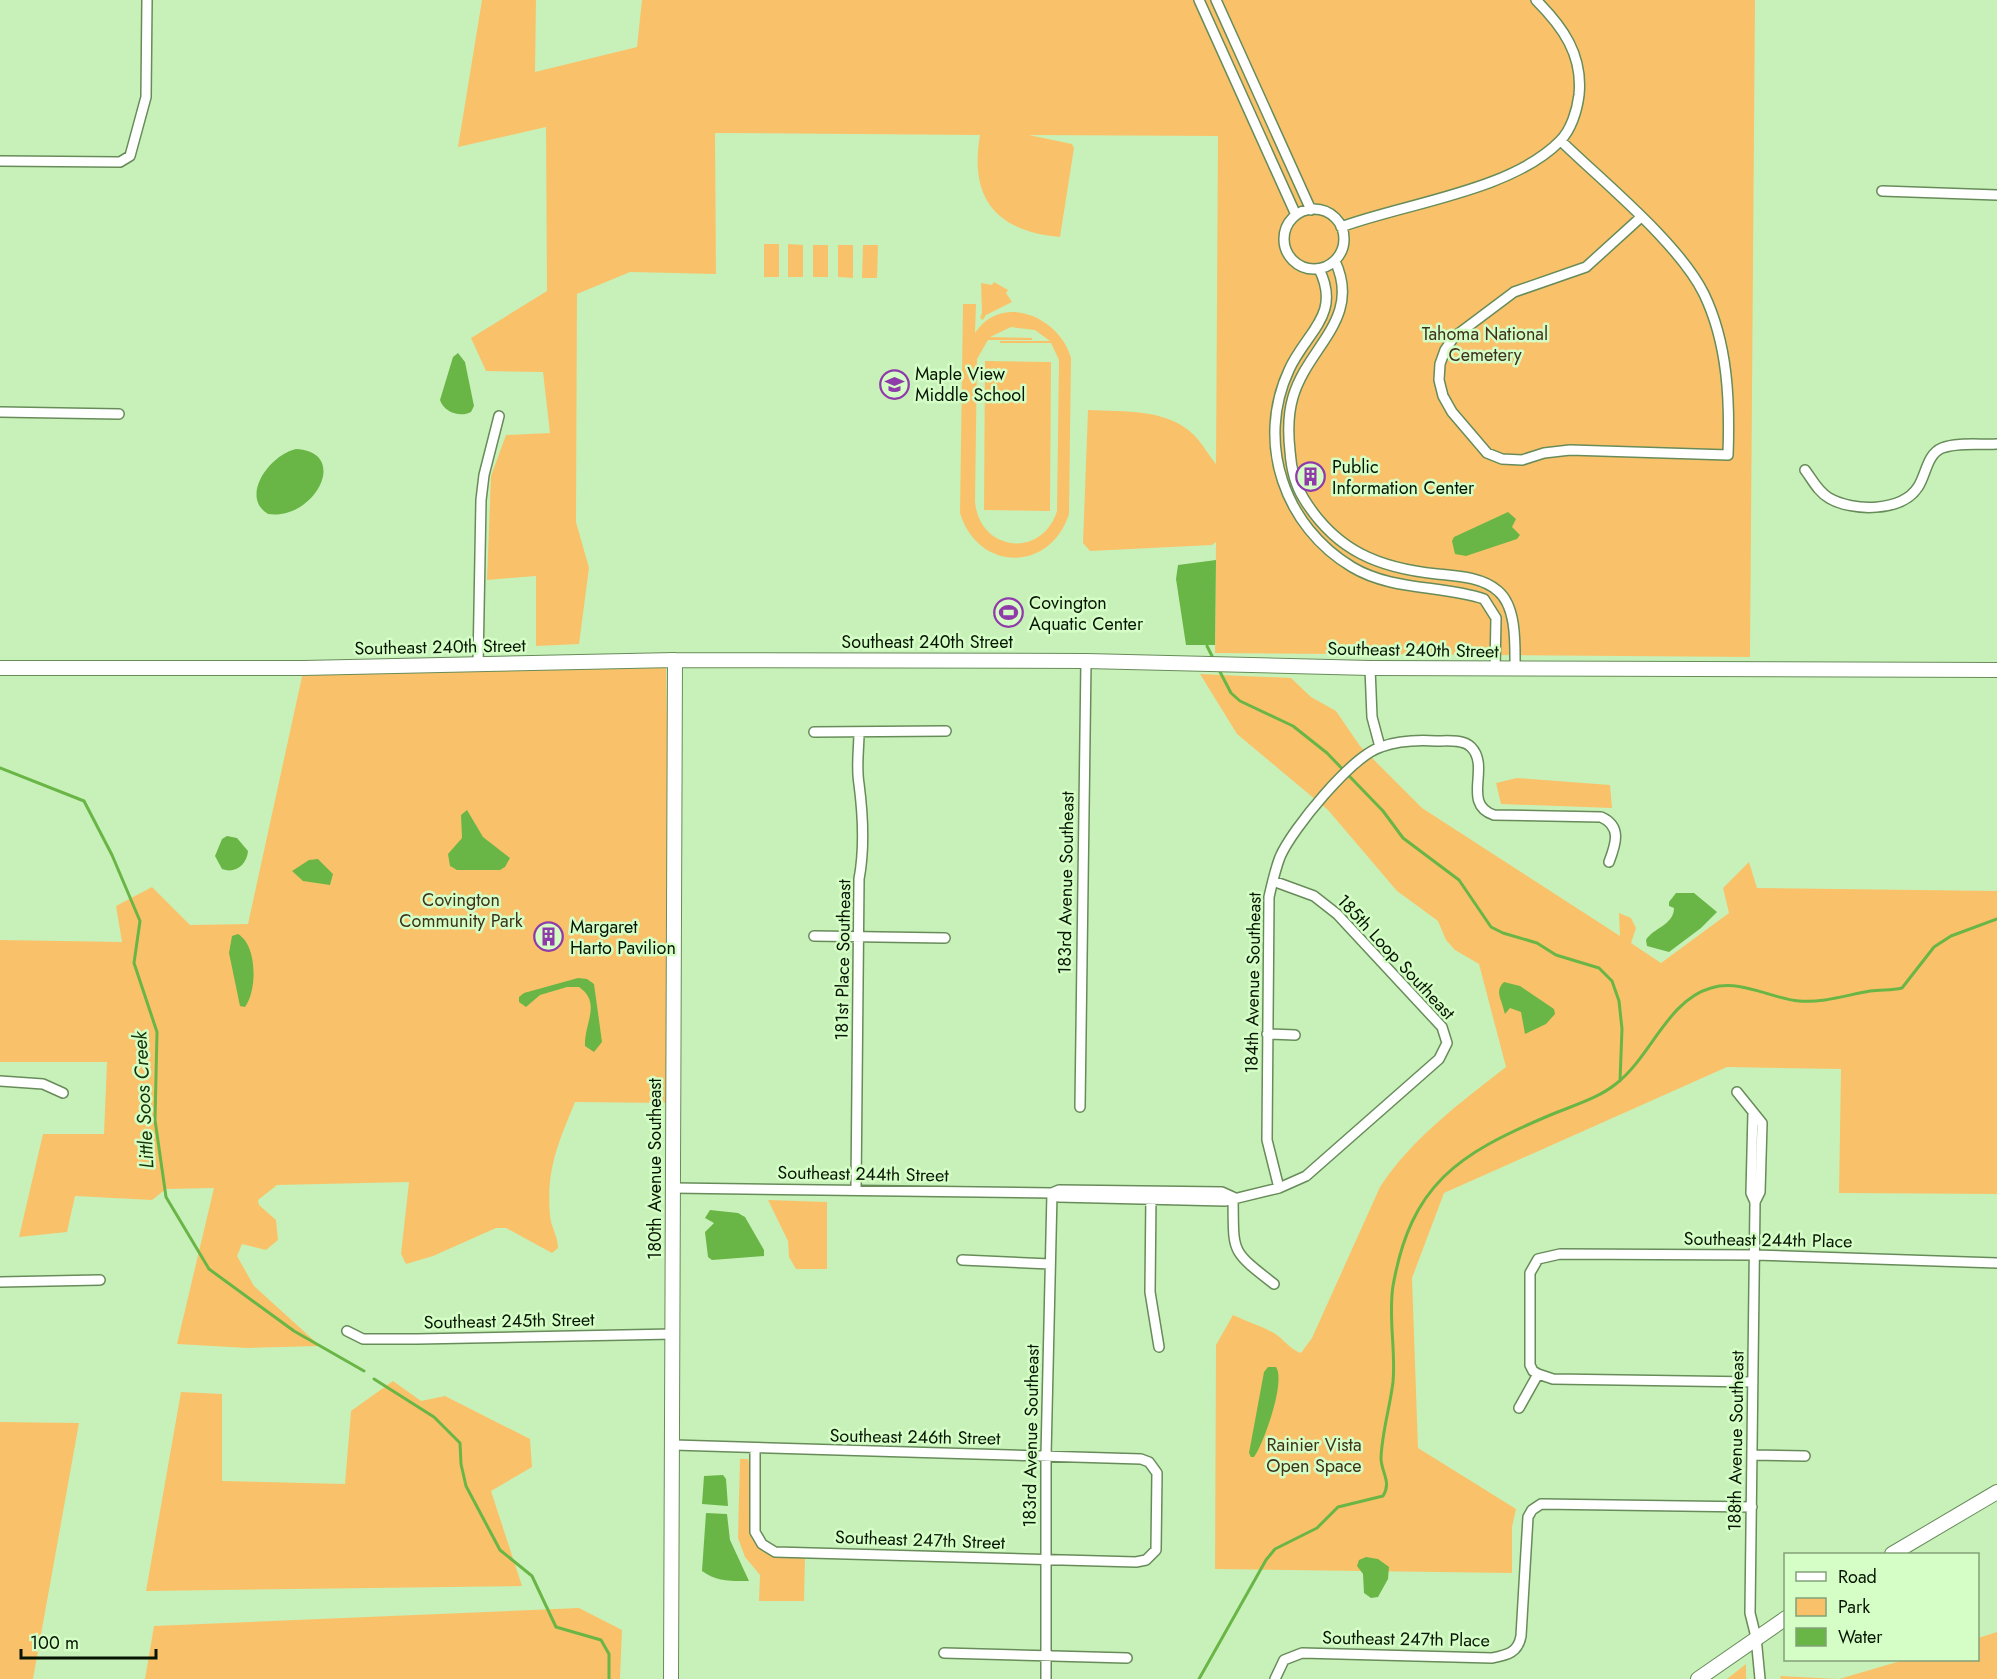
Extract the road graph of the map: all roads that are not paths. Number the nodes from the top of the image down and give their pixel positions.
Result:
1 (147, 0) edge
2 (1199, 0) edge
3 (1216, 0) edge
4 (1536, 0) edge
5 (1561, 141) junction
6 (0, 161) edge
7 (1882, 191) dead end
8 (1997, 195) edge
9 (1311, 210) junction
10 (1296, 215) junction
11 (1640, 218) junction
12 (1341, 227) junction
13 (1335, 261) junction
14 (1319, 269) junction
15 (0, 412) edge
16 (119, 414) dead end
17 (499, 416) dead end
18 (1997, 444) edge
19 (1805, 470) dead end
20 (1429, 573) junction
21 (1428, 588) junction
22 (1496, 635) junction
23 (1514, 636) junction
24 (675, 660) junction
25 (1086, 661) junction
26 (478, 665) junction
27 (0, 668) edge
28 (1370, 668) junction
29 (1495, 669) junction
30 (1515, 669) junction
31 (1997, 670) edge
32 (946, 731) dead end
33 (814, 732) dead end
34 (859, 732) junction
35 (1380, 747) junction
36 (1610, 862) dead end
37 (1273, 881) junction
38 (814, 936) dead end
39 (859, 937) junction
40 (945, 938) dead end
41 (1267, 1034) junction
42 (1295, 1035) dead end
43 (0, 1081) edge
44 (1737, 1092) dead end
45 (63, 1094) dead end
46 (1080, 1107) dead end
47 (673, 1188) junction
48 (1279, 1188) junction
49 (856, 1190) junction
50 (1052, 1193) junction
51 (1151, 1195) junction
52 (1233, 1197) junction
53 (1755, 1256) junction
54 (962, 1260) dead end
55 (1997, 1263) edge
56 (1050, 1264) junction
57 (100, 1280) dead end
58 (0, 1282) edge
59 (1274, 1284) dead end
60 (347, 1331) dead end
61 (674, 1334) junction
62 (1159, 1347) dead end
63 (1539, 1374) junction
64 (1753, 1382) junction
65 (1520, 1408) dead end
66 (674, 1445) junction
67 (755, 1449) junction
68 (1752, 1455) junction
69 (1046, 1456) junction
70 (1805, 1456) dead end
71 (1997, 1492) edge
72 (1752, 1507) junction
73 (1894, 1553) edge
74 (1150, 1557) joint
75 (1046, 1560) junction
76 (1784, 1619) edge
77 (1756, 1637) junction
78 (944, 1653) dead end
79 (1046, 1656) junction
80 (1127, 1658) dead end
81 (671, 1679) edge
82 (1046, 1679) edge
83 (1275, 1679) edge
84 (1698, 1679) edge
85 (1760, 1679) edge

1 - 6 street
2 - 10 street
3 - 9 street
4 - 5 street
5 - 11 street
5 - 12 street
7 - 8 street
9 - 10 street
9 - 12 street
10 - 14 street
11 - 11 street
12 - 13 street
13 - 14 street
13 - 20 street
14 - 21 street
15 - 16 street
17 - 26 street
18 - 19 street
20 - 21 street
20 - 23 street
21 - 22 street
22 - 23 street
22 - 29 street
23 - 30 street
24 - 25 main road, Southeast 240th Street
24 - 26 main road, Southeast 240th Street
24 - 47 main road, 180th Avenue Southeast
25 - 28 main road, Southeast 240th Street
25 - 46 street, 183rd Avenue Southeast
26 - 27 main road, Southeast 240th Street
28 - 29 main road, Southeast 240th Street
28 - 35 street
29 - 30 main road, Southeast 240th Street
30 - 31 main road, Southeast 240th Street
32 - 34 street
33 - 34 street
34 - 39 street, 181st Place Southeast
35 - 36 street
35 - 37 street, 184th Avenue Southeast
37 - 41 street, 184th Avenue Southeast
37 - 48 street, 185th Loop Southeast
38 - 39 street
39 - 40 street
39 - 49 street, 181st Place Southeast
41 - 42 street
41 - 48 street, 184th Avenue Southeast
43 - 45 street
44 - 53 street, 188th Avenue Southeast
47 - 49 street, Southeast 244th Street
47 - 61 main road, 180th Avenue Southeast
48 - 52 street, Southeast 244th Street
49 - 50 street, Southeast 244th Street
50 - 51 street, Southeast 244th Street
50 - 56 street, 183rd Avenue Southeast
51 - 52 street, Southeast 244th Street
51 - 62 street
52 - 59 street
53 - 55 street, Southeast 244th Place
53 - 63 street, Southeast 244th Place
53 - 64 street, 188th Avenue Southeast
54 - 56 street
56 - 69 street, 183rd Avenue Southeast
57 - 58 street
60 - 61 street, Southeast 245th Street
61 - 66 main road, 180th Avenue Southeast
63 - 64 street
63 - 65 street
64 - 68 street, 188th Avenue Southeast
66 - 67 street, Southeast 246th Street
66 - 81 main road, 180th Avenue Southeast
67 - 69 street, Southeast 246th Street
67 - 75 street, Southeast 247th Street
68 - 70 street
68 - 72 street, 188th Avenue Southeast
69 - 74 street, Southeast 246th Street
69 - 75 street, 183rd Avenue Southeast
71 - 73 main road
72 - 77 street, 188th Avenue Southeast
72 - 83 street, Southeast 247th Place
74 - 75 street, Southeast 247th Street
75 - 79 street, 183rd Avenue Southeast
76 - 77 main road
77 - 84 main road
77 - 85 street, 188th Avenue Southeast
78 - 79 street
79 - 80 street
79 - 82 street, 183rd Avenue Southeast

